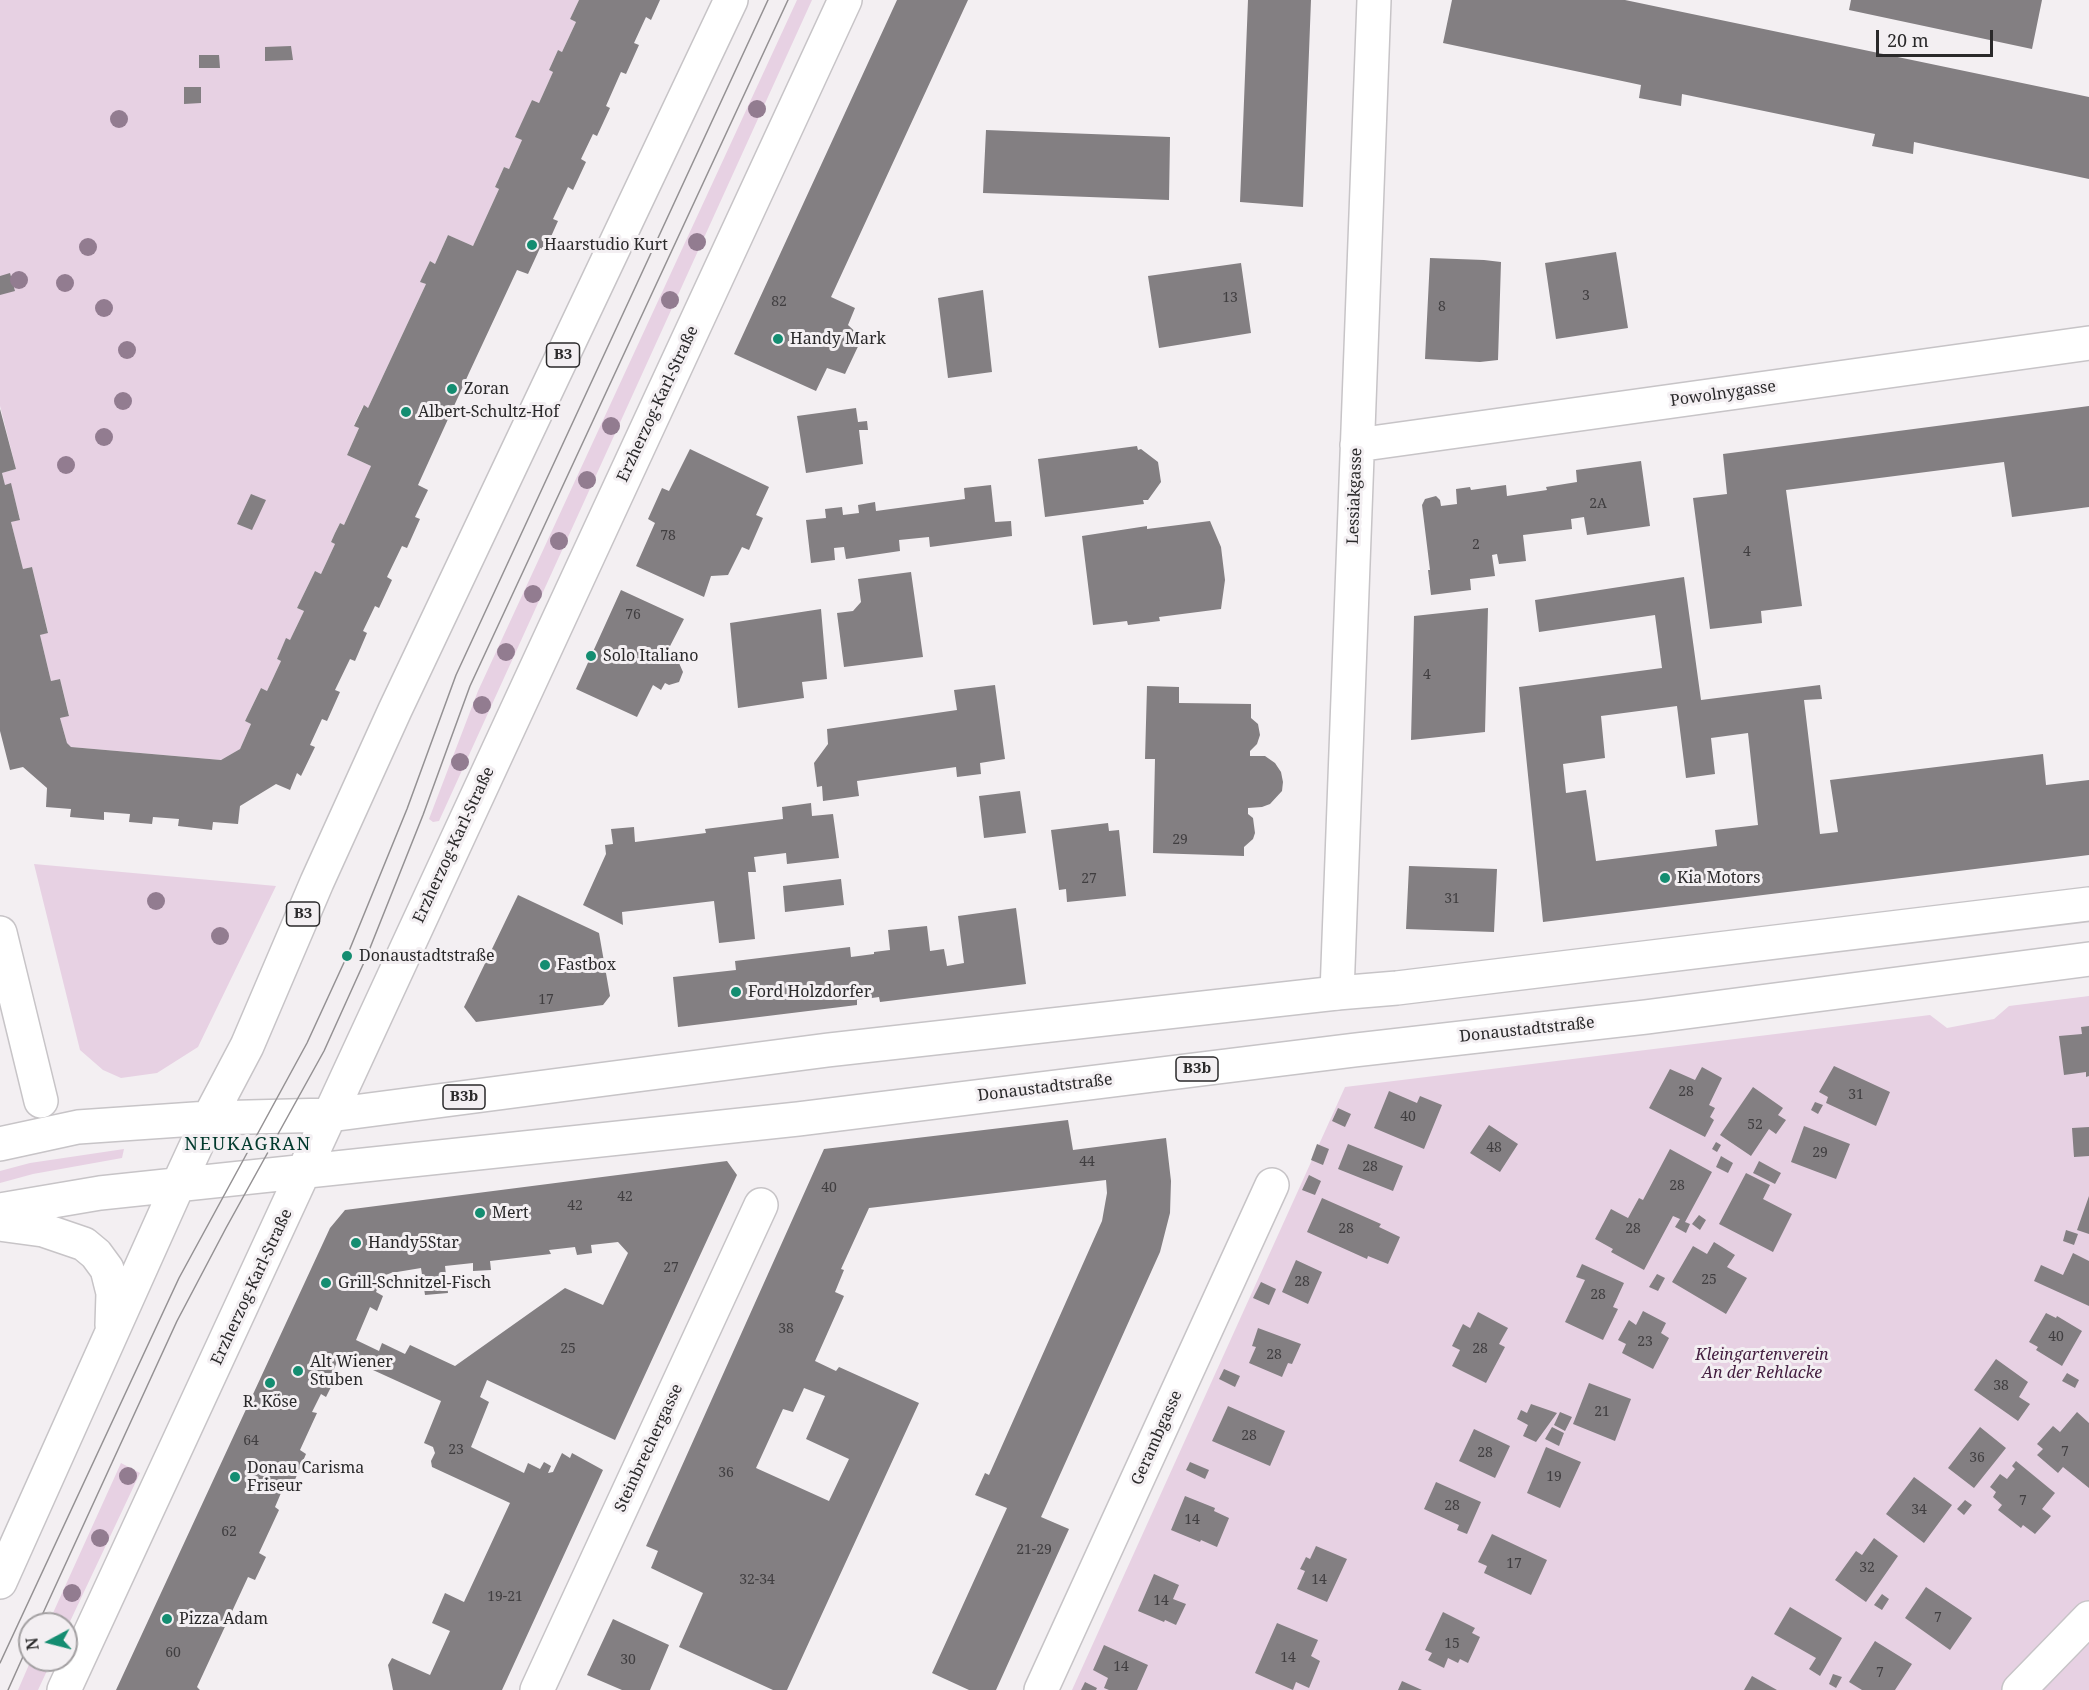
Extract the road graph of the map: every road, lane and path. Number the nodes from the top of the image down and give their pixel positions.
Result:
1 (731, 0) edge
2 (845, 0) edge
3 (1374, 0) edge
4 (2089, 343) edge
5 (1358, 445) junction
6 (2089, 904) edge
7 (0, 933) edge
8 (2089, 959) edge
9 (1337, 993) junction
10 (41, 1101) dead end
11 (330, 1114) junction
12 (209, 1118) junction
13 (0, 1144) edge
14 (304, 1173) junction
15 (178, 1185) junction
16 (1272, 1185) dead end
17 (761, 1205) dead end
18 (0, 1210) edge
19 (0, 1224) edge
20 (112, 1333) junction
21 (0, 1582) edge
22 (2089, 1618) edge
23 (64, 1690) edge
24 (537, 1690) edge
25 (1041, 1690) edge
26 (2019, 1690) edge

1 - 12 main road, B3
2 - 11 main road, Erzherzog-Karl-Straße
3 - 5 main road, Lessiakgasse
4 - 5 main road, Powolnygasse
5 - 9 main road, Lessiakgasse
6 - 9 main road, B3b
7 - 10 main road
8 - 14 main road, Donaustadtstraße / B3b
9 - 11 main road, B3b
11 - 12 main road, B3b
11 - 14 main road, Erzherzog-Karl-Straße
12 - 13 main road
12 - 15 main road, B3
14 - 15 main road, Donaustadtstraße
14 - 23 main road, Erzherzog-Karl-Straße
15 - 18 main road, Donaustadtstraße
15 - 20 main road
16 - 25 main road, Gerambgasse
17 - 24 main road, Steinbrechergasse
19 - 20 main road
20 - 21 main road
22 - 26 main road

